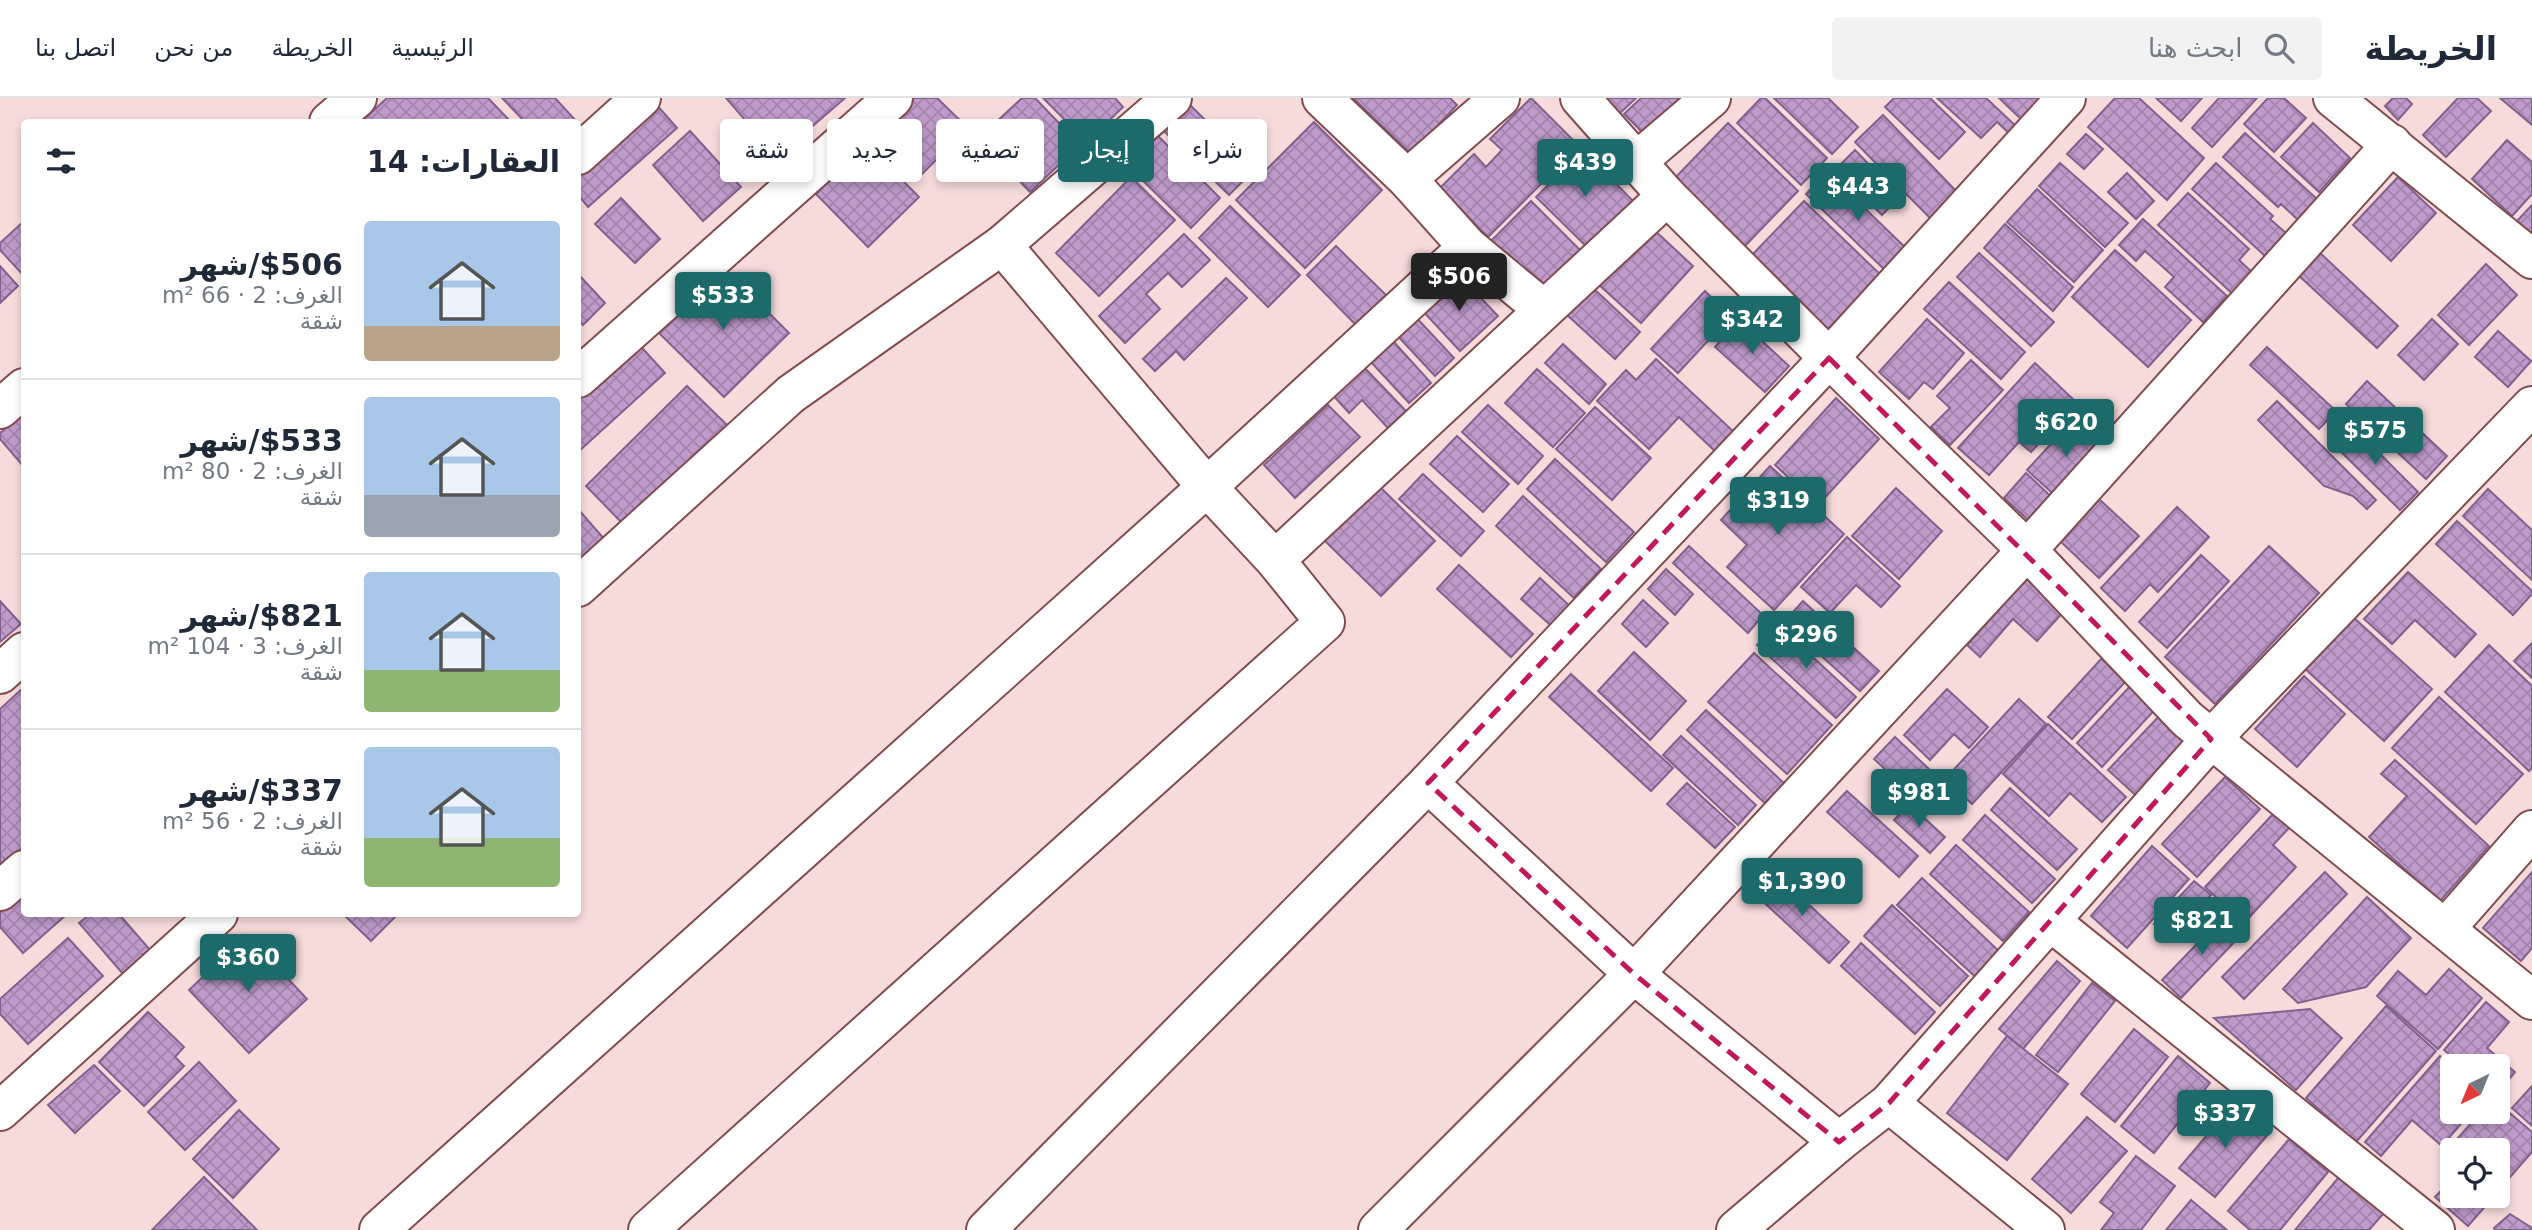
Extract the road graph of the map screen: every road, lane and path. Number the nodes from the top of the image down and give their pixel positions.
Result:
1 (357, 98) edge
2 (641, 98) edge
3 (893, 98) edge
4 (1172, 98) edge
5 (1322, 98) edge
6 (1500, 98) edge
7 (1580, 98) edge
8 (1711, 98) edge
9 (2066, 98) edge
10 (2333, 98) edge
11 (332, 119) edge
12 (2392, 144) junction
13 (581, 152) edge
14 (1636, 162) junction
15 (1407, 178) junction
16 (1667, 195) junction
17 (1002, 245) junction
18 (1468, 247) junction
19 (2532, 258) edge
20 (1543, 309) junction
21 (1829, 358) junction
22 (581, 375) edge
23 (21, 391) edge
24 (2532, 406) edge
25 (0, 409) edge
26 (1208, 486) junction
27 (2027, 550) junction
28 (1275, 560) junction
29 (581, 584) edge
30 (21, 655) edge
31 (0, 674) edge
32 (2211, 738) junction
33 (1428, 783) junction
34 (2532, 830) edge
35 (21, 873) edge
36 (0, 891) edge
37 (215, 917) edge
38 (2050, 921) junction
39 (2446, 928) junction
40 (1634, 974) junction
41 (2532, 1000) edge
42 (1889, 1103) junction
43 (0, 1111) edge
44 (1839, 1142) junction
45 (379, 1230) edge
46 (648, 1230) edge
47 (986, 1230) edge
48 (1378, 1230) edge
49 (1736, 1230) edge
50 (2045, 1230) edge
51 (2435, 1230) edge

1 - 11 street
2 - 13 street
3 - 22 street
4 - 17 street
5 - 15 street
6 - 15 street
7 - 14 street
8 - 14 street
9 - 21 street
10 - 12 street
12 - 19 street
12 - 27 street
14 - 16 street
15 - 18 street
16 - 20 street
16 - 21 street
17 - 26 street
17 - 29 street
18 - 20 street
18 - 26 street
20 - 28 street
21 - 27 street
21 - 33 street
23 - 25 street
24 - 32 street
26 - 28 street
26 - 45 street
27 - 32 street
27 - 40 street
28 - 46 street
30 - 31 street
32 - 38 street
32 - 39 street
33 - 40 street
33 - 47 street
34 - 39 street
35 - 36 street
37 - 43 street
38 - 42 street
38 - 51 street
39 - 41 street
40 - 44 street
40 - 48 street
42 - 44 street
42 - 50 street
44 - 49 street

